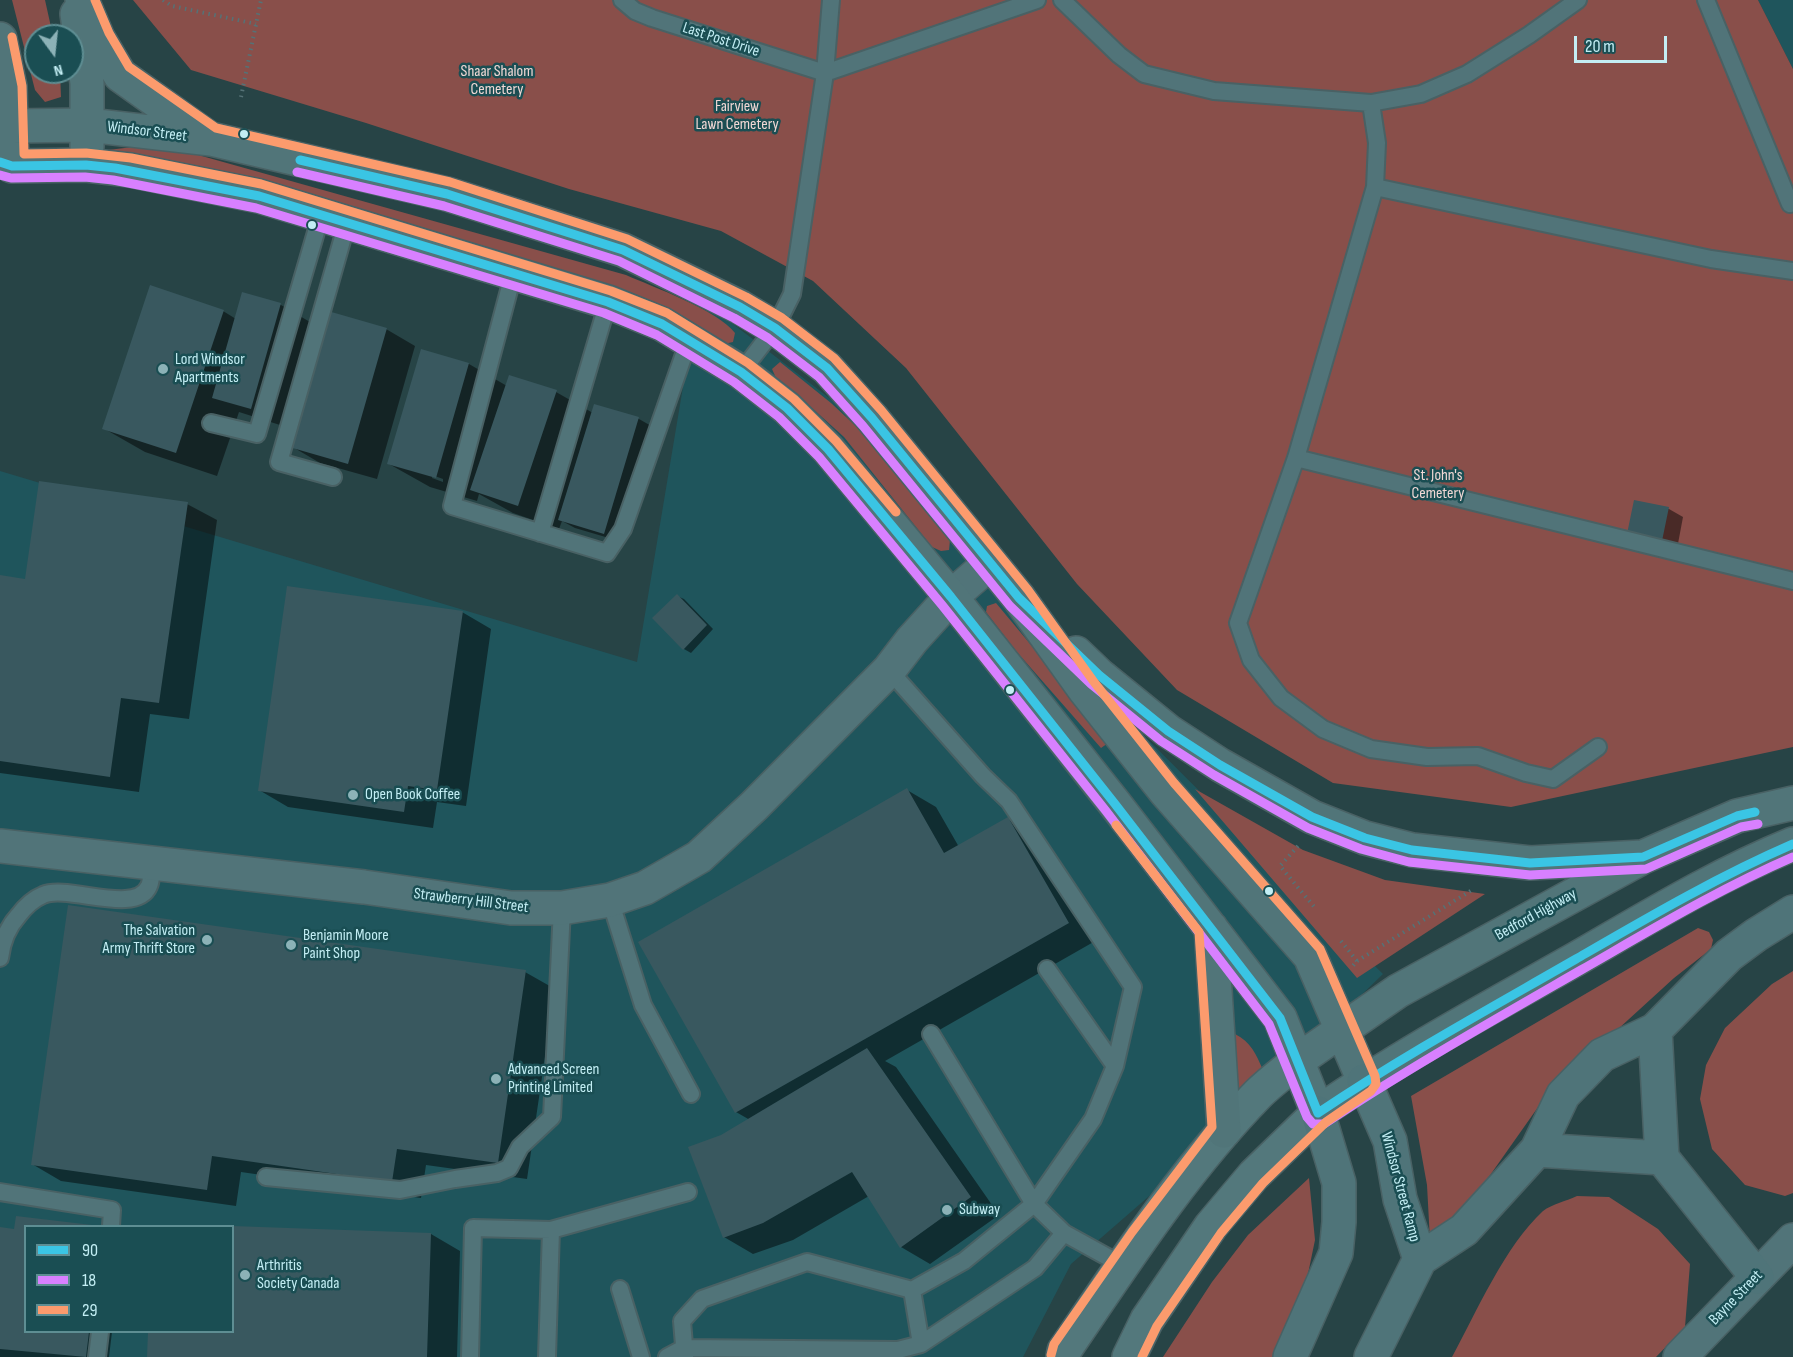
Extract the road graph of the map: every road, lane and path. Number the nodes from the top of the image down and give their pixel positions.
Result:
1 (75, 0) edge
2 (82, 0) edge
3 (163, 0) edge
4 (261, 0) edge
5 (622, 0) edge
6 (831, 0) edge
7 (1037, 0) edge
8 (1062, 0) edge
9 (1578, 0) edge
10 (1706, 0) edge
11 (256, 24) junction
12 (0, 39) edge
13 (825, 73) junction
14 (241, 97) dead end
15 (1371, 103) junction
16 (88, 125) junction
17 (6, 130) edge
18 (211, 139) junction
19 (6, 164) edge
20 (86, 165) junction
21 (1375, 187) junction
22 (1790, 204) dead end
23 (334, 219) junction
24 (1793, 271) edge
25 (513, 275) junction
26 (608, 302) junction
27 (776, 328) junction
28 (689, 340) junction
29 (741, 372) junction
30 (211, 423) dead end
31 (1296, 458) junction
32 (333, 477) dead end
33 (540, 533) junction
34 (990, 563) junction
35 (1793, 581) edge
36 (951, 597) junction
37 (1019, 598) junction
38 (889, 670) junction
39 (1598, 747) dead end
40 (1793, 803) edge
41 (1301, 841) dead end
42 (1793, 844) edge
43 (0, 846) edge
44 (1643, 857) junction
45 (152, 863) junction
46 (1477, 886) dead end
47 (610, 900) junction
48 (562, 909) junction
49 (1793, 912) edge
50 (1322, 918) dead end
51 (1211, 928) junction
52 (1336, 935) dead end
53 (0, 958) edge
54 (1357, 961) junction
55 (1352, 967) dead end
56 (1047, 969) dead end
57 (1342, 1028) junction
58 (1655, 1030) junction
59 (932, 1034) dead end
60 (1297, 1061) junction
61 (1115, 1066) junction
62 (1364, 1081) junction
63 (691, 1094) dead end
64 (1318, 1113) junction
65 (1224, 1131) junction
66 (1537, 1150) junction
67 (1662, 1158) junction
68 (266, 1177) dead end
69 (0, 1192) edge
70 (688, 1192) dead end
71 (1034, 1204) junction
72 (111, 1225) edge
73 (551, 1230) junction
74 (1064, 1233) junction
75 (1793, 1240) edge
76 (1420, 1259) junction
77 (1122, 1265) junction
78 (1757, 1277) junction
79 (620, 1289) dead end
80 (912, 1290) junction
81 (100, 1333) edge
82 (921, 1344) junction
83 (685, 1353) edge
84 (1061, 1355) edge
85 (97, 1357) edge
86 (470, 1357) edge
87 (547, 1357) edge
88 (641, 1357) edge
89 (667, 1357) edge
90 (1129, 1357) edge
91 (1290, 1357) edge
92 (1371, 1357) edge
93 (1680, 1357) edge

1 - 16 main road
2 - 18 main road
3 - 11 path
4 - 11 path
5 - 13 lane, Last Post Drive
6 - 13 lane
7 - 13 lane
8 - 15 lane
9 - 15 lane
10 - 22 lane
11 - 14 path
12 - 17 main road
13 - 27 lane
15 - 21 lane
16 - 17 main road, Windsor Street
16 - 18 main road, Windsor Street
16 - 20 main road
17 - 19 main road
18 - 27 main road, Windsor Street
19 - 20 main road
20 - 23 main road
21 - 24 lane
21 - 31 lane
23 - 25 main road
23 - 30 lane
23 - 32 lane
25 - 26 main road
25 - 33 lane
26 - 28 main road
26 - 33 lane
27 - 29 lane
27 - 34 main road, Windsor Street
28 - 29 main road
28 - 33 lane
29 - 36 main road
31 - 35 lane
31 - 39 lane
34 - 36 street, Strawberry Hill Street
34 - 37 main road, Windsor Street
36 - 38 street, Strawberry Hill Street
36 - 51 main road
37 - 44 main road
37 - 57 main road, Windsor Street
38 - 47 street, Strawberry Hill Street
38 - 61 lane
40 - 44 main road, Bedford Highway
41 - 50 path
42 - 62 main road
43 - 45 street, Strawberry Hill Street
44 - 57 main road, Bedford Highway
45 - 48 street, Strawberry Hill Street
45 - 53 lane
46 - 54 path
47 - 48 street, Strawberry Hill Street
47 - 63 lane
48 - 68 lane
49 - 58 highway
51 - 60 main road
51 - 65 main road
52 - 54 path
54 - 55 path
56 - 61 lane
57 - 60 main road, Bedford Highway
57 - 62 main road, Windsor Street
58 - 66 highway
58 - 67 highway
59 - 71 lane
60 - 64 main road
60 - 65 main road
61 - 71 lane
62 - 64 main road
62 - 76 highway, Windsor Street Ramp
64 - 90 main road
64 - 91 highway
65 - 77 main road
66 - 67 highway
66 - 76 highway
67 - 78 highway
69 - 72 lane
70 - 73 lane
71 - 74 lane
71 - 80 lane
73 - 86 lane
73 - 87 lane
74 - 77 lane
74 - 82 lane
75 - 78 street, Bayne Street
76 - 92 highway, Windsor Street Ramp
77 - 84 main road
78 - 93 street, Bayne Street
79 - 88 lane
80 - 82 lane
80 - 83 lane
81 - 85 lane
82 - 83 lane
83 - 89 lane

